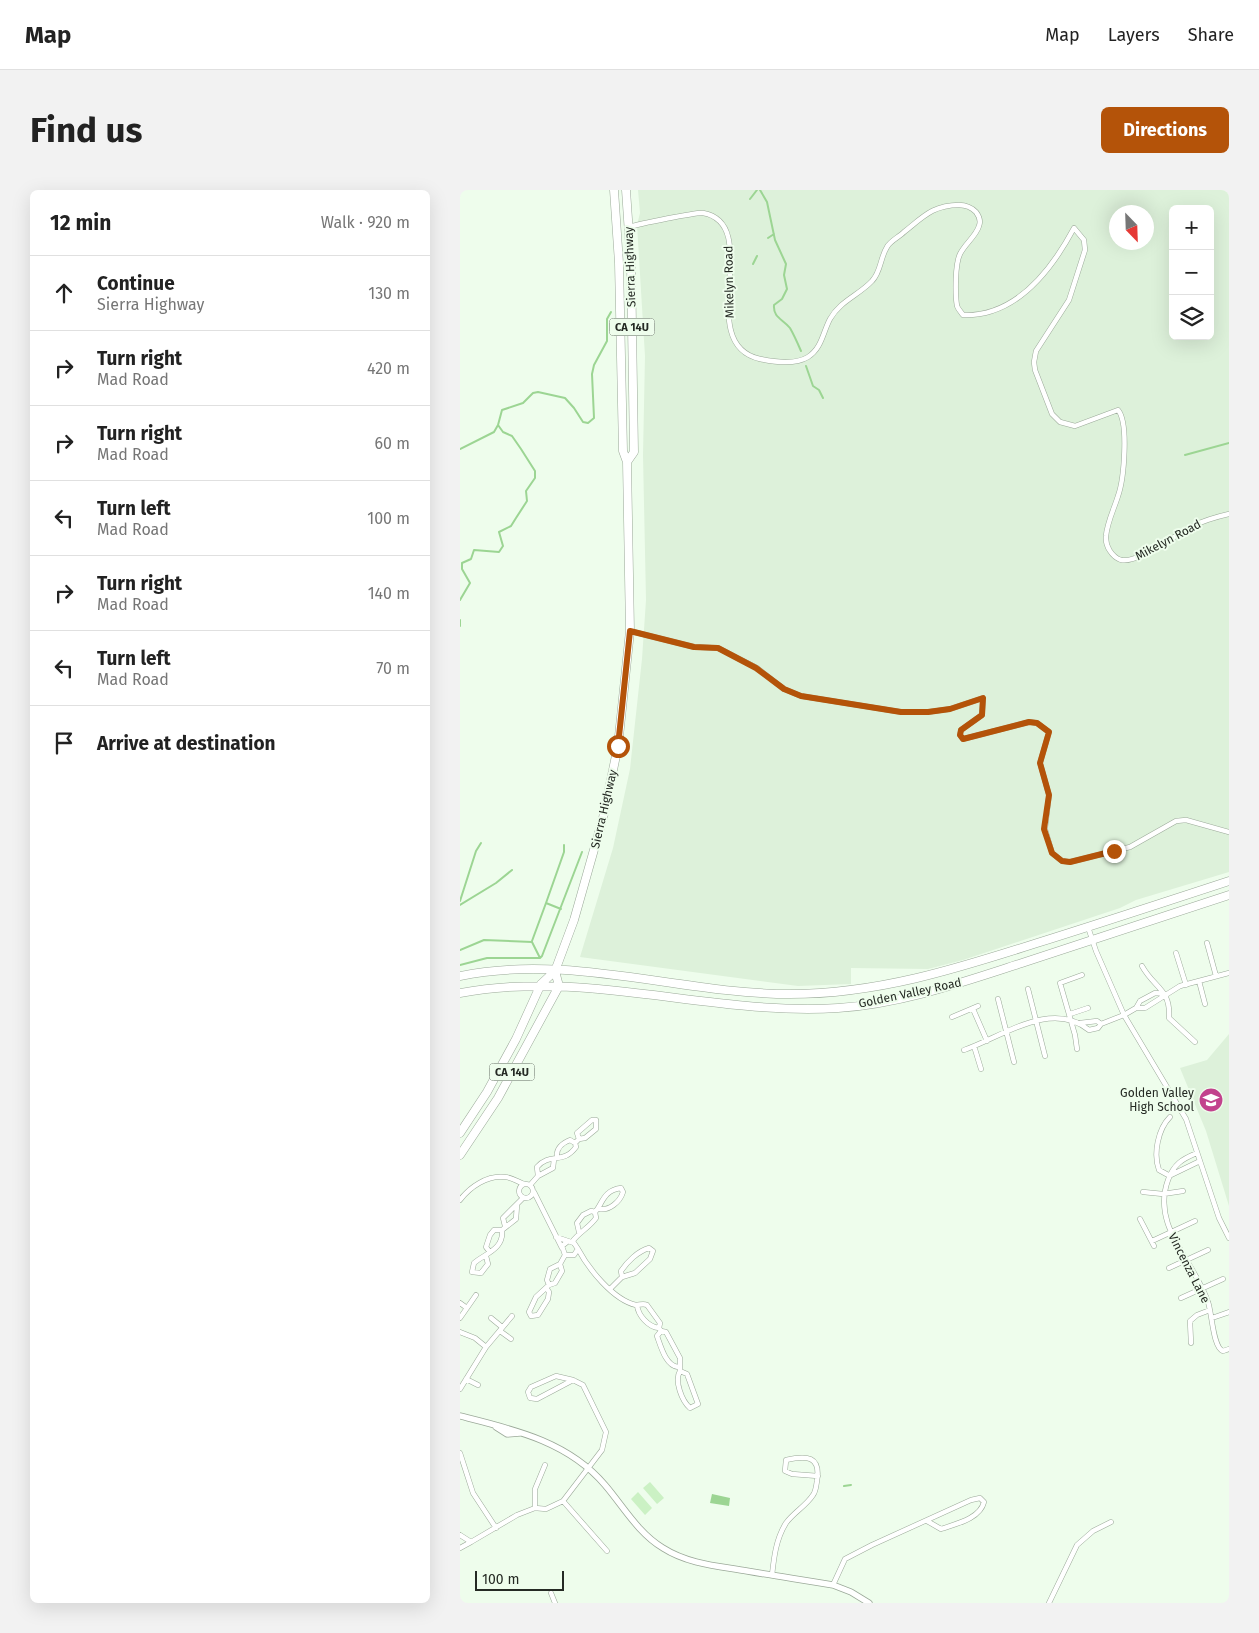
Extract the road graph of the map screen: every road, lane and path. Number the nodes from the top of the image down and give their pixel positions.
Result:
1 (614, 190) edge
2 (626, 190) edge
3 (629, 227) junction
4 (627, 462) junction
5 (1229, 514) edge
6 (630, 631) junction
7 (1229, 832) edge
8 (1229, 881) edge
9 (1229, 895) edge
10 (1088, 927) junction
11 (1092, 941) junction
12 (1207, 943) dead end
13 (1176, 954) dead end
14 (1142, 966) dead end
15 (555, 971) junction
16 (1229, 973) edge
17 (1082, 975) dead end
18 (460, 976) edge
19 (1216, 976) junction
20 (1199, 981) junction
21 (541, 984) junction
22 (1186, 985) junction
23 (559, 986) junction
24 (1028, 989) dead end
25 (460, 993) edge
26 (1166, 994) junction
27 (998, 999) dead end
28 (1205, 1004) dead end
29 (978, 1006) dead end
30 (1088, 1008) dead end
31 (1136, 1008) junction
32 (973, 1009) junction
33 (1124, 1015) junction
34 (1070, 1017) junction
35 (952, 1018) dead end
36 (1037, 1022) junction
37 (1080, 1023) junction
38 (1101, 1024) junction
39 (1006, 1030) junction
40 (987, 1041) junction
41 (1195, 1042) dead end
42 (974, 1046) junction
43 (1076, 1049) dead end
44 (964, 1050) dead end
45 (1044, 1056) dead end
46 (1014, 1062) dead end
47 (980, 1069) dead end
48 (1170, 1117) dead end
49 (460, 1133) edge
50 (577, 1141) junction
51 (1197, 1153) junction
52 (460, 1155) edge
53 (555, 1158) junction
54 (1200, 1161) junction
55 (538, 1176) junction
56 (1170, 1176) junction
57 (515, 1181) junction
58 (524, 1184) junction
59 (531, 1184) junction
60 (519, 1190) junction
61 (1183, 1191) dead end
62 (534, 1192) junction
63 (1143, 1192) dead end
64 (1163, 1194) junction
65 (525, 1198) junction
66 (460, 1200) edge
67 (517, 1205) junction
68 (540, 1206) junction
69 (597, 1210) junction
70 (1140, 1219) dead end
71 (1195, 1221) dead end
72 (504, 1228) junction
73 (579, 1232) junction
74 (1171, 1233) junction
75 (556, 1237) junction
76 (1229, 1238) edge
77 (570, 1242) junction
78 (562, 1248) junction
79 (578, 1249) junction
80 (1208, 1250) dead end
81 (565, 1255) junction
82 (574, 1255) junction
83 (583, 1258) junction
84 (1187, 1260) junction
85 (560, 1264) junction
86 (1169, 1268) dead end
87 (622, 1277) junction
88 (1223, 1279) dead end
89 (548, 1287) junction
90 (610, 1289) junction
91 (1202, 1289) junction
92 (476, 1295) dead end
93 (1181, 1298) dead end
94 (460, 1303) edge
95 (637, 1305) junction
96 (467, 1308) junction
97 (1210, 1310) junction
98 (1229, 1312) edge
99 (512, 1316) dead end
100 (460, 1318) edge
101 (491, 1318) dead end
102 (1212, 1318) junction
103 (501, 1329) junction
104 (660, 1330) junction
105 (460, 1332) edge
106 (511, 1339) dead end
107 (1190, 1343) dead end
108 (486, 1346) junction
109 (1229, 1349) edge
110 (679, 1369) junction
111 (573, 1380) junction
112 (463, 1381) edge
113 (478, 1385) dead end
114 (460, 1389) edge
115 (460, 1416) edge
116 (460, 1454) edge
117 (545, 1465) dead end
118 (588, 1470) junction
119 (818, 1476) junction
120 (563, 1501) junction
121 (535, 1508) junction
122 (927, 1521) junction
123 (1110, 1522) dead end
124 (496, 1528) junction
125 (460, 1535) edge
126 (471, 1542) junction
127 (460, 1548) edge
128 (607, 1551) dead end
129 (772, 1575) junction
130 (833, 1585) junction
131 (551, 1593) dead end
132 (555, 1603) edge
133 (869, 1603) edge
134 (1049, 1603) edge

1 - 4 main road, Sierra Highway / CA 14U
2 - 3 main road, Sierra Highway / CA 14U
3 - 4 main road, Sierra Highway / CA 14U
3 - 5 street, Mikelyn Road
4 - 6 main road, Sierra Highway / CA 14U
6 - 7 street
6 - 15 main road, Sierra Highway / CA 14U
8 - 10 main road, Golden Valley Road
9 - 11 main road, Golden Valley Road
10 - 11 street
10 - 15 main road, Golden Valley Road
11 - 23 main road, Golden Valley Road
11 - 33 street
12 - 19 street
13 - 22 street
14 - 26 street
15 - 18 main road, Golden Valley Road
15 - 21 main road, Sierra Highway / CA 14U
15 - 23 main road
16 - 19 street
17 - 34 street
19 - 20 street
20 - 22 street
20 - 28 street
21 - 23 main road, Golden Valley Road
21 - 25 main road, Golden Valley Road
21 - 49 main road, Sierra Highway / CA 14U
22 - 26 street
23 - 52 main road, CA 14U
24 - 36 street
26 - 31 street
26 - 31 street
26 - 41 street
27 - 39 street
29 - 32 street
30 - 34 street
31 - 33 street
32 - 35 street
32 - 40 street
33 - 38 street
33 - 51 street
34 - 36 street
34 - 37 street
34 - 43 street
36 - 39 street
36 - 45 street
37 - 38 street
37 - 38 street
39 - 40 street
39 - 46 street
40 - 42 street
42 - 44 street
42 - 47 street
48 - 56 street
50 - 50 street
50 - 53 street
50 - 53 street
51 - 54 street
51 - 56 street, Vincenza Lane
53 - 55 street
53 - 55 street
54 - 56 street
54 - 76 street
55 - 59 street
56 - 64 street, Vincenza Lane
57 - 58 street
57 - 60 street
57 - 66 street
58 - 59 street
58 - 60 street
59 - 62 street
60 - 65 street
61 - 64 street
62 - 65 street
62 - 68 street
63 - 64 street
64 - 74 street, Vincenza Lane
65 - 67 street
65 - 68 street
67 - 72 street
67 - 72 street
68 - 75 street
69 - 69 street
69 - 73 street
69 - 73 street
70 - 74 street
71 - 74 street
72 - 72 street
73 - 77 street
74 - 84 street, Vincenza Lane
75 - 77 street
75 - 78 street
77 - 78 street
77 - 79 street
78 - 81 street
79 - 82 street
79 - 83 street
80 - 84 street
81 - 82 street
81 - 85 street
82 - 83 street
83 - 90 street
84 - 86 street
84 - 91 street, Vincenza Lane
85 - 89 street
85 - 89 street
87 - 87 street
87 - 90 street
88 - 91 street
89 - 89 street
90 - 95 street
91 - 93 street
91 - 97 street, Vincenza Lane
92 - 96 street
94 - 96 street
95 - 104 street
95 - 104 street
96 - 100 street
97 - 102 street, Vincenza Lane
97 - 107 street
98 - 102 street
99 - 103 street
101 - 103 street
102 - 109 street, Vincenza Lane
103 - 106 street
103 - 108 street
104 - 110 street
104 - 110 street
105 - 108 street
108 - 112 street
110 - 110 street
111 - 111 street
111 - 118 street
112 - 113 street
112 - 114 street
115 - 118 street
116 - 124 street
117 - 121 street
118 - 120 street
118 - 129 street
119 - 119 street
119 - 129 street
120 - 121 street
120 - 128 street
121 - 124 street
122 - 122 street
122 - 130 street
123 - 134 street
124 - 126 street
125 - 126 street
126 - 127 street
129 - 130 street
130 - 133 street
131 - 132 street

